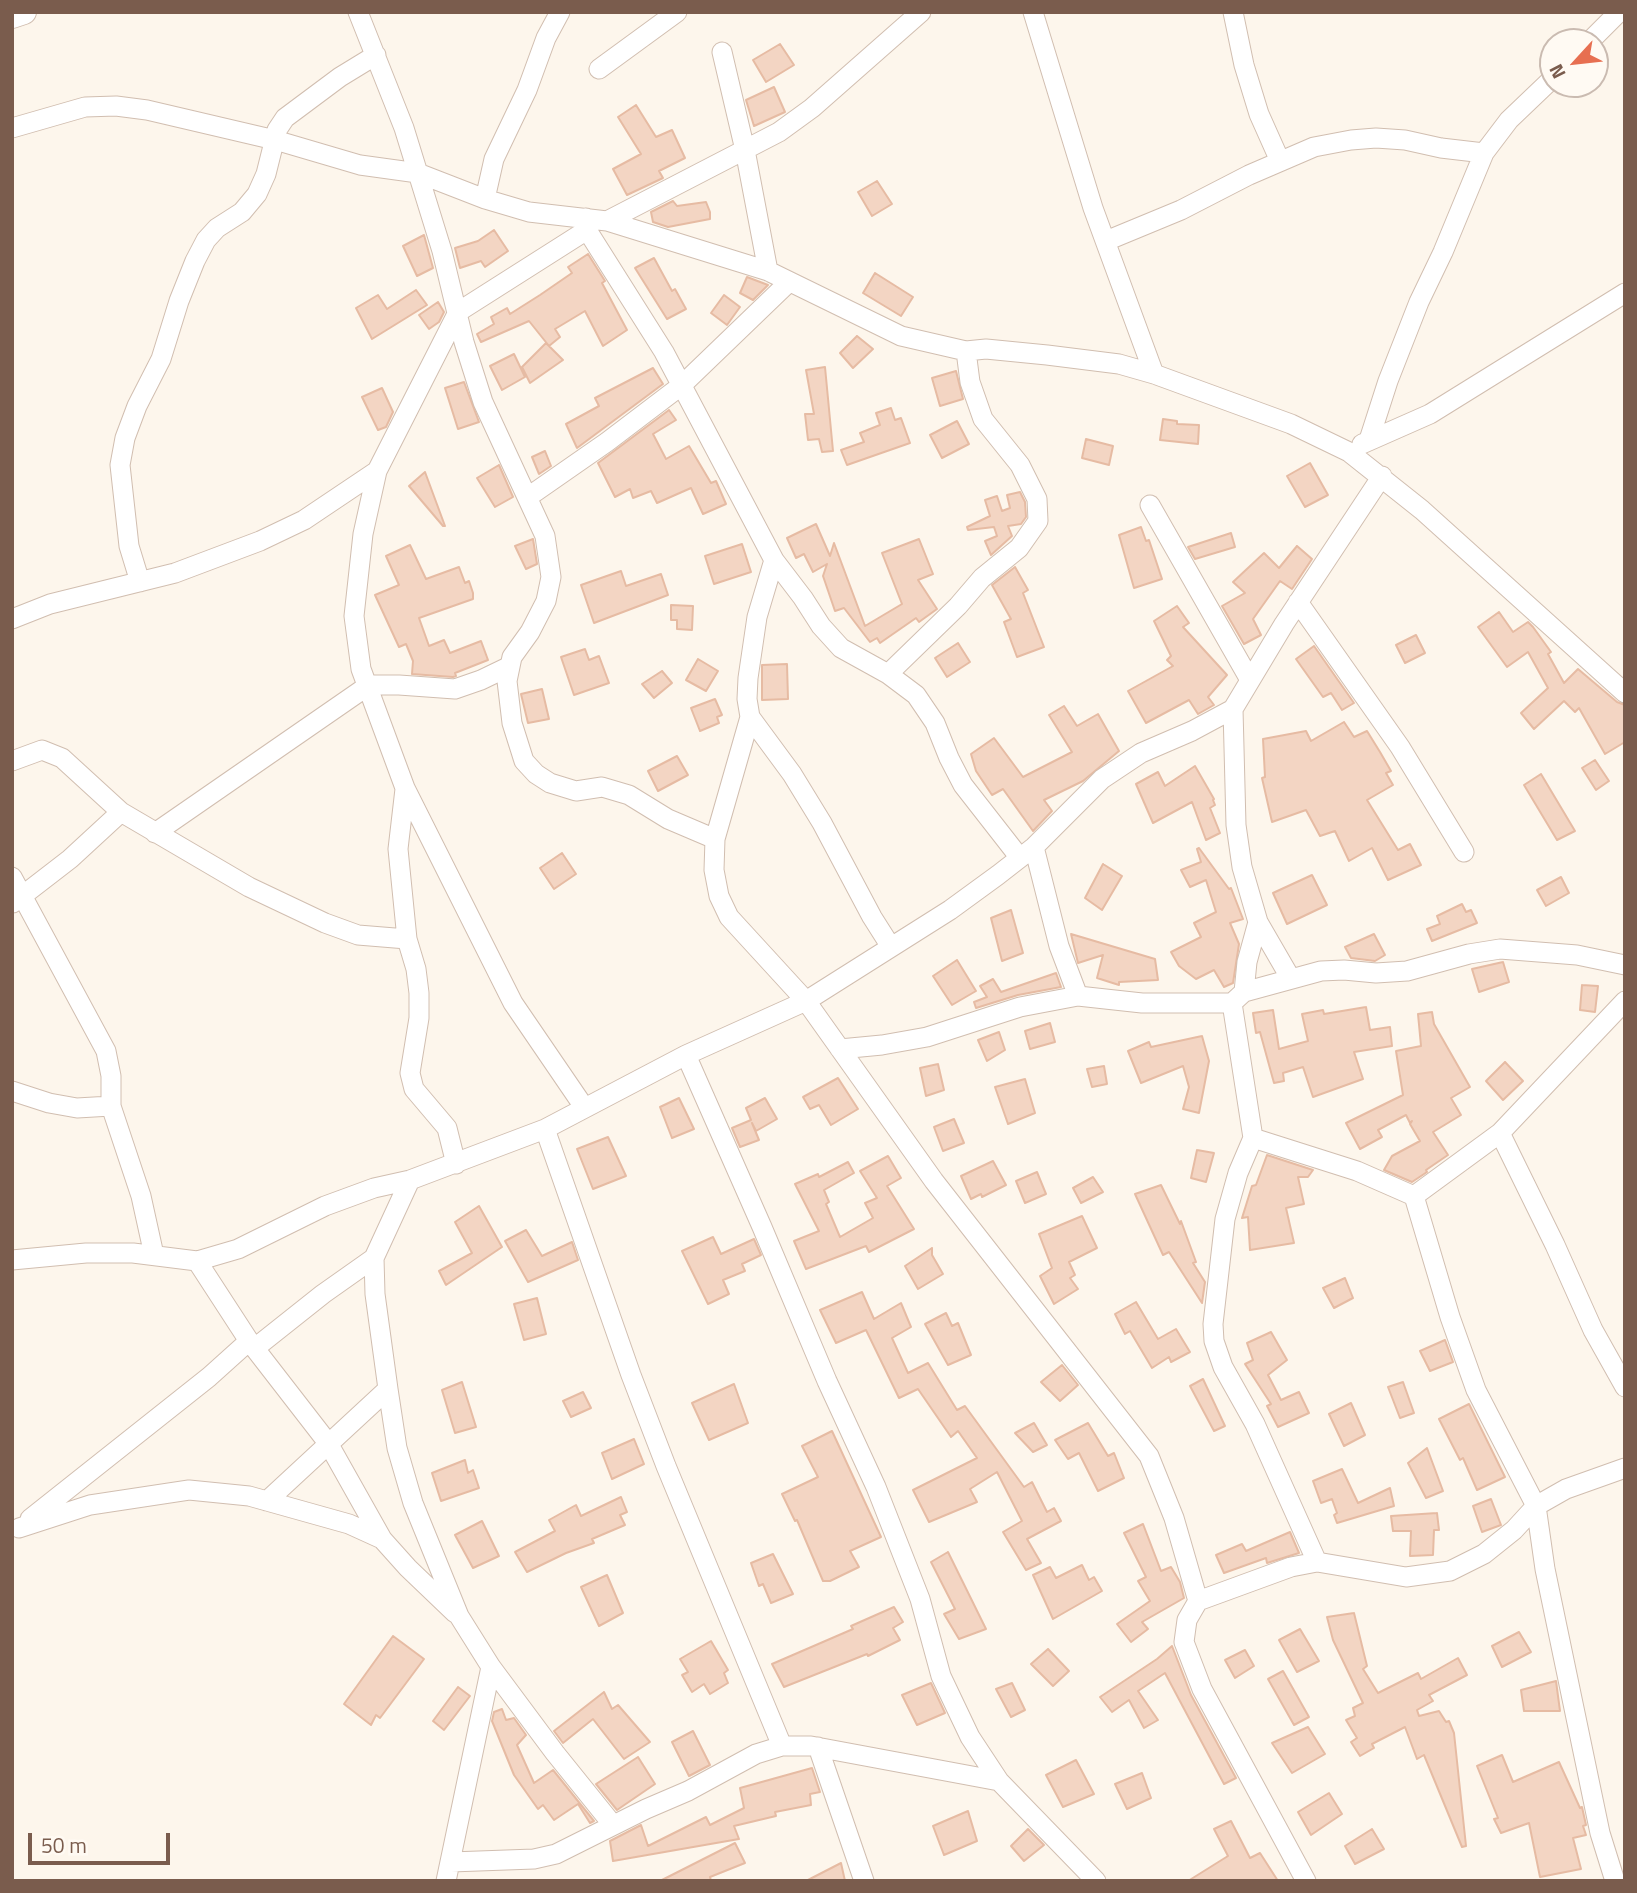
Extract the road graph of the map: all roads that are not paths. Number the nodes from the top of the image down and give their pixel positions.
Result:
1 (24, 12) edge
2 (358, 12) edge
3 (560, 12) edge
4 (677, 12) edge
5 (921, 12) edge
6 (1034, 12) edge
7 (1233, 12) edge
8 (1619, 12) edge
9 (12, 16) edge
10 (1603, 28) edge
11 (722, 52) dead end
12 (376, 55) junction
13 (599, 69) dead end
14 (1539, 92) edge
15 (12, 128) edge
16 (275, 139) junction
17 (744, 150) junction
18 (1484, 153) junction
19 (1280, 161) junction
20 (418, 173) junction
21 (485, 199) junction
22 (607, 220) junction
23 (586, 223) junction
24 (1106, 241) junction
25 (768, 271) junction
26 (789, 282) junction
27 (1625, 293) edge
28 (458, 312) junction
29 (966, 351) junction
30 (1154, 374) junction
31 (682, 385) junction
32 (1369, 440) junction
33 (1349, 452) junction
34 (377, 471) junction
35 (1382, 476) junction
36 (528, 497) junction
37 (1150, 505) dead end
38 (774, 560) junction
39 (141, 582) junction
40 (1298, 602) junction
41 (12, 619) edge
42 (510, 666) junction
43 (888, 674) junction
44 (1250, 681) junction
45 (369, 685) junction
46 (1625, 693) edge
47 (1233, 709) junction
48 (750, 717) junction
49 (12, 761) edge
50 (405, 788) junction
51 (121, 812) junction
52 (155, 833) junction
53 (715, 839) junction
54 (1464, 852) dead end
55 (1027, 853) junction
56 (12, 877) edge
57 (17, 900) edge
58 (1258, 922) junction
59 (407, 939) junction
60 (891, 947) junction
61 (1625, 965) edge
62 (1291, 979) junction
63 (1078, 996) junction
64 (1238, 998) junction
65 (806, 1001) junction
66 (1625, 1001) edge
67 (840, 1049) junction
68 (686, 1055) junction
69 (12, 1091) edge
70 (111, 1106) junction
71 (584, 1107) junction
72 (545, 1129) junction
73 (1500, 1133) junction
74 (1253, 1138) junction
75 (456, 1164) junction
76 (410, 1180) junction
77 (1414, 1196) junction
78 (153, 1255) junction
79 (374, 1258) junction
80 (12, 1260) edge
81 (197, 1261) junction
82 (252, 1345) junction
83 (1625, 1387) edge
84 (388, 1389) junction
85 (328, 1443) junction
86 (1625, 1468) edge
87 (267, 1501) junction
88 (1536, 1506) junction
89 (16, 1530) edge
90 (382, 1539) junction
91 (1317, 1562) junction
92 (1198, 1601) junction
93 (459, 1616) junction
94 (491, 1667) junction
95 (782, 1746) junction
96 (818, 1748) junction
97 (999, 1782) junction
98 (613, 1825) junction
99 (448, 1871) edge
100 (864, 1881) edge
101 (1096, 1881) edge
102 (1306, 1881) edge
103 (1615, 1881) edge

1 - 9 street
2 - 12 street
3 - 21 street
4 - 13 street
5 - 17 street
6 - 24 street
7 - 19 street
8 - 10 street
11 - 17 street
12 - 16 street
12 - 20 street
14 - 18 street
15 - 16 street
16 - 20 street
16 - 39 street
17 - 22 street
17 - 25 street
18 - 19 street
18 - 32 street
19 - 24 street
20 - 21 street
20 - 28 street
21 - 23 street
22 - 23 street
22 - 25 street
23 - 28 street
23 - 31 street
24 - 30 street
25 - 26 street
26 - 29 street
26 - 31 street
27 - 32 street
28 - 34 street
28 - 36 street
29 - 30 street
29 - 43 street
30 - 33 street
31 - 36 street
31 - 38 street
32 - 33 street
33 - 35 street
34 - 39 street
34 - 45 street
35 - 40 street
35 - 46 street
36 - 42 street
37 - 44 street
38 - 43 street
38 - 48 street
39 - 41 street
40 - 44 street
40 - 54 street
42 - 45 street
42 - 53 street
43 - 55 street
44 - 47 street
45 - 50 street
45 - 52 street
47 - 55 street
47 - 58 street
48 - 53 street
48 - 60 street
49 - 51 street
50 - 59 street
50 - 71 street
51 - 52 street
51 - 57 street
52 - 59 street
53 - 65 street
55 - 60 street
55 - 63 street
56 - 57 street
57 - 70 street
58 - 62 street
58 - 64 street
59 - 75 street
60 - 65 street
61 - 62 street
62 - 64 street
63 - 64 street
63 - 67 street
64 - 74 street
65 - 67 street
65 - 68 street
66 - 73 street
67 - 92 street
68 - 71 street
68 - 97 street
69 - 70 street
70 - 78 street
71 - 72 street
72 - 75 street
72 - 95 street
73 - 77 street
73 - 83 street
74 - 77 street
74 - 91 street
75 - 76 street
76 - 79 street
76 - 81 street
77 - 88 street
78 - 80 street
78 - 81 street
79 - 82 street
79 - 84 street
81 - 82 street
82 - 85 street
82 - 89 street
84 - 85 street
84 - 93 street
85 - 87 street
85 - 90 street
86 - 88 street
87 - 89 street
87 - 90 street
88 - 91 street
88 - 103 street
90 - 93 street
91 - 92 street
92 - 102 street
93 - 94 street
94 - 98 street
94 - 99 street
95 - 96 street
95 - 98 street
96 - 97 street
96 - 100 street
97 - 101 street
98 - 99 street

